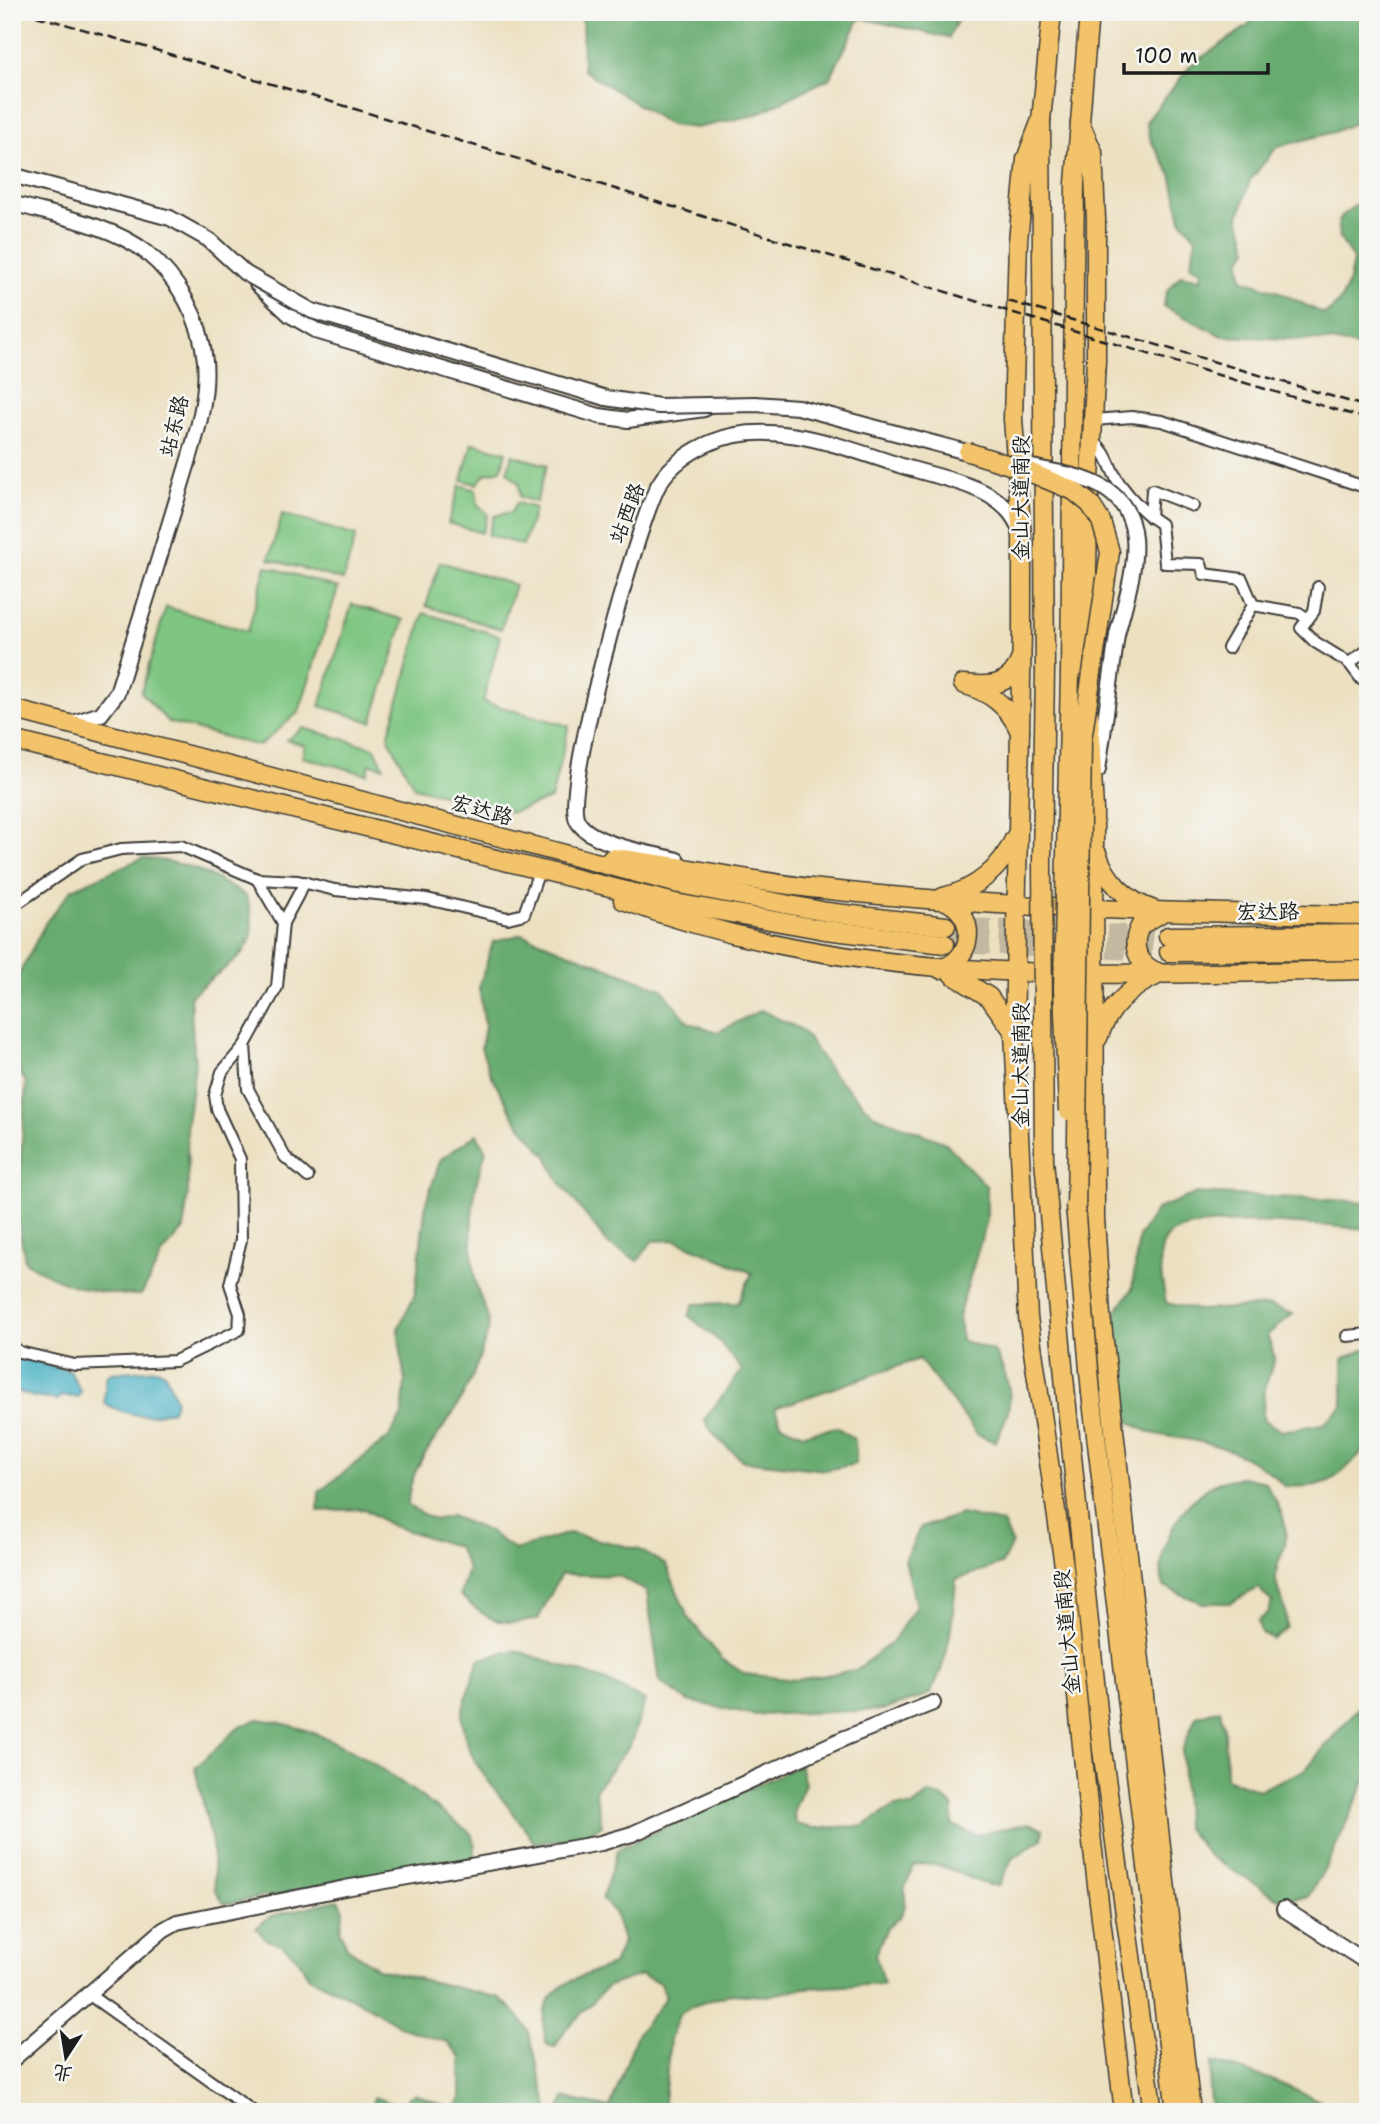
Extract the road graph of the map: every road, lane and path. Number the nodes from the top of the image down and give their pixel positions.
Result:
1 (1052, 12) edge
2 (1089, 12) edge
3 (1041, 120) junction
4 (1080, 123) junction
5 (12, 175) edge
6 (1043, 182) junction
7 (1075, 183) junction
8 (12, 203) edge
9 (1094, 420) junction
10 (1093, 441) junction
11 (968, 452) junction
12 (1368, 488) edge
13 (1193, 506) dead end
14 (1150, 517) junction
15 (1022, 538) junction
16 (1318, 587) dead end
17 (1253, 604) junction
18 (1308, 619) junction
19 (1228, 648) dead end
20 (1368, 650) edge
21 (1022, 654) junction
22 (1349, 663) junction
23 (1362, 680) dead end
24 (12, 709) edge
25 (61, 722) junction
26 (1020, 733) junction
27 (12, 740) edge
28 (1094, 810) junction
29 (1017, 830) junction
30 (1094, 841) junction
31 (567, 855) junction
32 (539, 871) junction
33 (705, 871) junction
34 (561, 877) junction
35 (257, 879) junction
36 (305, 883) junction
37 (935, 899) junction
38 (1016, 906) junction
39 (12, 907) edge
40 (1094, 911) junction
41 (1166, 913) junction
42 (1368, 915) edge
43 (283, 923) junction
44 (1368, 934) edge
45 (1368, 951) edge
46 (934, 969) junction
47 (1368, 970) edge
48 (1014, 974) junction
49 (1095, 974) junction
50 (1163, 974) junction
51 (1014, 1033) junction
52 (245, 1045) junction
53 (1095, 1059) junction
54 (308, 1177) dead end
55 (1076, 1216) junction
56 (1368, 1334) edge
57 (1347, 1336) dead end
58 (14, 1350) edge
59 (1064, 1566) junction
60 (1128, 1573) junction
61 (1128, 1698) junction
62 (1096, 1700) junction
63 (933, 1703) dead end
64 (1284, 1909) dead end
65 (1368, 1963) edge
66 (88, 1994) junction
67 (12, 2060) edge
68 (254, 2112) edge
69 (1124, 2112) edge
70 (1153, 2112) edge
71 (1176, 2112) edge
72 (1191, 2112) edge

1 - 3 main road, 金山大道南段
2 - 4 main road, 金山大道南段
3 - 6 main road, 金山大道南段
3 - 15 main road
4 - 7 main road, 金山大道南段
4 - 9 main road
5 - 11 street, bridge
6 - 7 main road
6 - 62 main road, 金山大道南段, bridge
7 - 55 main road, 金山大道南段, bridge
8 - 25 street, 站东路
9 - 10 main road
9 - 12 street
10 - 14 street
10 - 28 main road
11 - 28 street, bridge
11 - 55 main road, bridge
13 - 14 street
14 - 17 street
15 - 21 main road
15 - 33 street, 站西路
16 - 18 street
17 - 18 street
17 - 19 street
18 - 22 street
20 - 22 street
21 - 26 main road
21 - 26 main road
22 - 23 street
24 - 25 main road, 宏达路
25 - 31 main road, 宏达路
26 - 29 main road
27 - 32 main road, 宏达路
28 - 30 main road
29 - 37 main road
29 - 38 main road
30 - 40 main road
30 - 41 main road
31 - 33 main road
31 - 34 main road, 宏达路
32 - 34 main road, 宏达路
32 - 36 street
33 - 37 main road
34 - 46 main road
35 - 36 street
35 - 39 street
35 - 43 street
36 - 43 street
37 - 38 main road
37 - 46 main road
38 - 40 main road
38 - 48 main road
40 - 41 main road
40 - 49 main road
41 - 42 main road
41 - 50 main road
43 - 52 street
44 - 45 main road, 宏达路
46 - 48 main road
46 - 51 main road
47 - 50 main road
48 - 49 main road
48 - 51 main road
49 - 50 main road
49 - 53 main road
50 - 53 main road
51 - 59 main road
52 - 54 street
52 - 58 street
53 - 60 main road
55 - 61 main road, 金山大道南段, bridge
56 - 57 street
59 - 62 main road
59 - 69 main road
60 - 61 main road
60 - 72 main road
61 - 71 main road, 金山大道南段
62 - 70 main road, 金山大道南段
63 - 66 street
64 - 65 street
66 - 67 street
66 - 68 street

